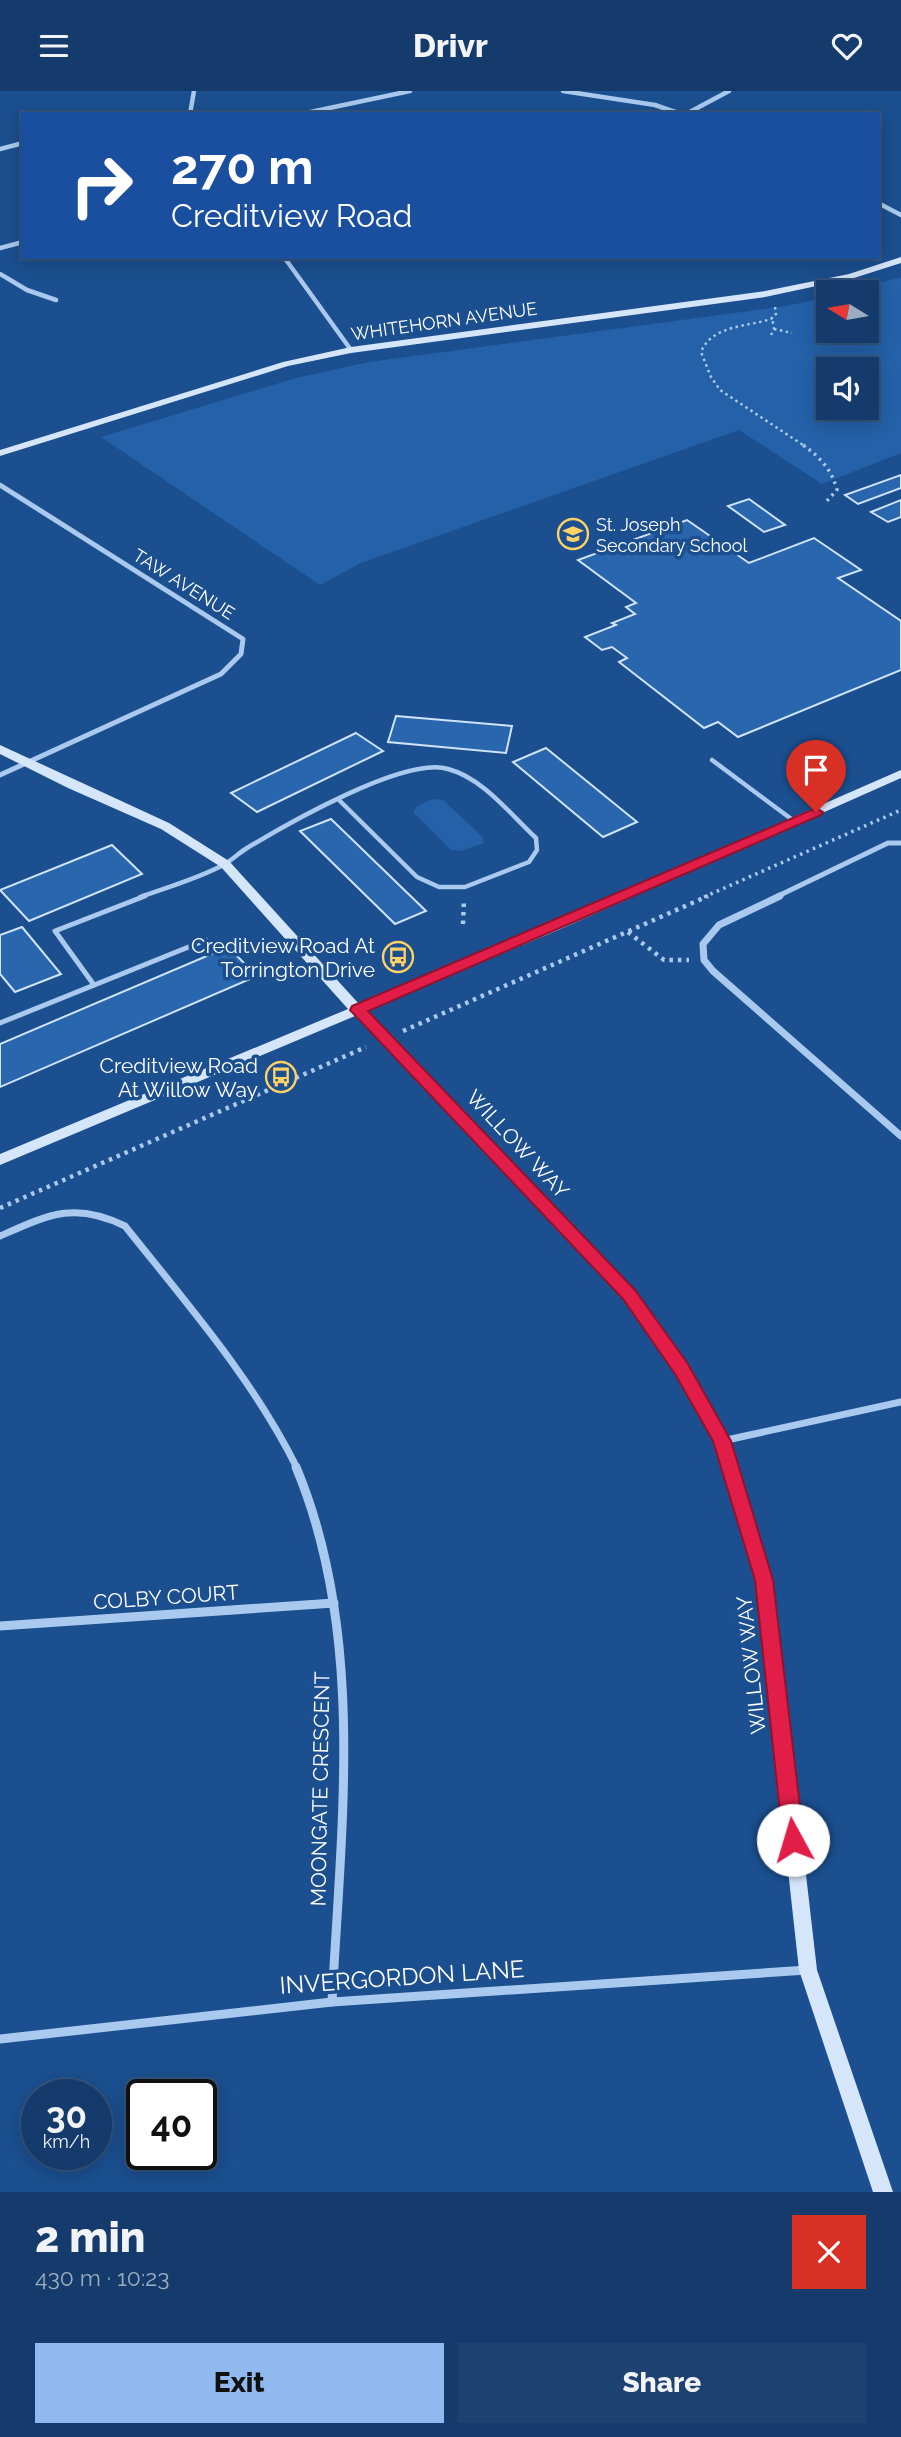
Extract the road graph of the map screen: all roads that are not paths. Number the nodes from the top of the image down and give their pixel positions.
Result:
1 (194, 91) edge
2 (410, 91) edge
3 (563, 91) edge
4 (729, 91) edge
5 (190, 112) edge
6 (310, 112) edge
7 (677, 112) edge
8 (687, 112) edge
9 (21, 144) edge
10 (0, 149) edge
11 (880, 204) edge
12 (901, 215) edge
13 (21, 243) edge
14 (0, 248) edge
15 (285, 259) edge
16 (901, 260) edge
17 (0, 274) edge
18 (56, 300) dead end
19 (351, 350) junction
20 (0, 453) edge
21 (0, 485) edge
22 (0, 749) edge
23 (712, 760) dead end
24 (30, 763) junction
25 (901, 774) edge
26 (0, 775) edge
27 (340, 801) junction
28 (794, 821) junction
29 (901, 843) edge
30 (225, 864) junction
31 (206, 940) dead end
32 (93, 985) junction
33 (358, 1010) junction
34 (0, 1023) edge
35 (901, 1136) edge
36 (0, 1160) edge
37 (0, 1236) edge
38 (901, 1402) edge
39 (722, 1441) junction
40 (334, 1603) junction
41 (0, 1626) edge
42 (808, 1970) junction
43 (332, 2002) junction
44 (0, 2039) edge
45 (883, 2192) edge

1 - 5 street
2 - 6 street
3 - 7 street
4 - 8 street
9 - 10 street
11 - 12 street
13 - 14 street
15 - 19 street
16 - 19 street, WHITEHORN AVENUE
17 - 18 street
19 - 20 street, WHITEHORN AVENUE
21 - 24 street, TAW AVENUE
22 - 24 street, WILLOW WAY
23 - 28 lane
24 - 26 street
24 - 30 street, WILLOW WAY
25 - 28 street
27 - 27 lane
27 - 30 lane
28 - 33 street
29 - 35 street
30 - 32 lane
30 - 33 street, WILLOW WAY
31 - 32 lane
32 - 34 lane
33 - 36 street
33 - 39 street, WILLOW WAY
37 - 40 street, MOONGATE CRESCENT
38 - 39 street
39 - 42 street, WILLOW WAY
40 - 41 street, COLBY COURT
40 - 43 street, MOONGATE CRESCENT
42 - 43 street, INVERGORDON LANE
42 - 45 street, WILLOW WAY
43 - 44 street, INVERGORDON LANE

